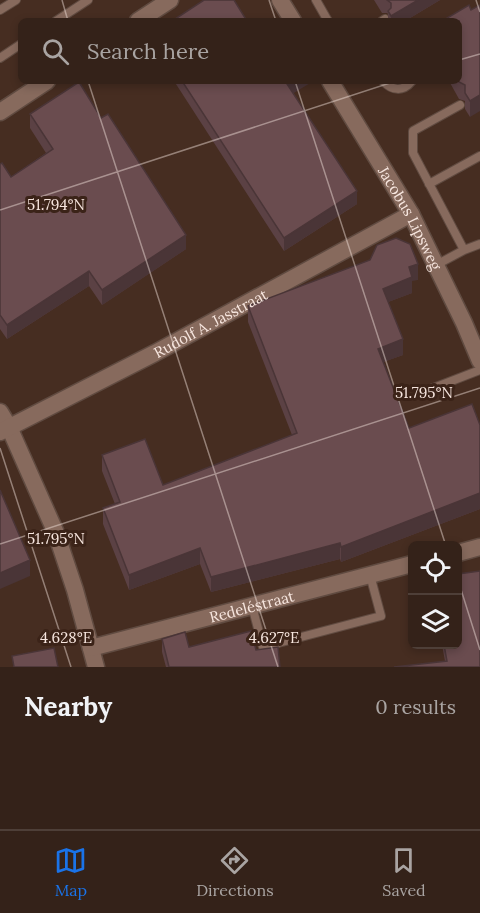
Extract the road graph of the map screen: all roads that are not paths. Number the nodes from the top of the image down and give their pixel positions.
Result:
1 (16, 0) edge
2 (88, 0) edge
3 (170, 0) edge
4 (280, 0) edge
5 (316, 0) edge
6 (0, 10) edge
7 (61, 18) edge
8 (143, 18) edge
9 (291, 18) edge
10 (326, 18) edge
11 (18, 46) edge
12 (0, 58) edge
13 (42, 84) edge
14 (333, 84) edge
15 (386, 84) edge
16 (410, 84) edge
17 (460, 105) dead end
18 (0, 112) edge
19 (480, 156) edge
20 (429, 184) junction
21 (411, 214) junction
22 (480, 244) edge
23 (464, 250) junction
24 (436, 265) junction
25 (480, 362) edge
26 (480, 370) edge
27 (417, 394) dead end
28 (0, 412) edge
29 (4, 429) edge
30 (480, 547) edge
31 (462, 552) edge
32 (408, 565) edge
33 (370, 575) junction
34 (252, 606) junction
35 (91, 648) junction
36 (96, 667) edge

1 - 6 lane
2 - 7 lane
3 - 8 street
4 - 9 street
5 - 10 lane
11 - 12 lane
13 - 18 street
14 - 21 street, Jacobus Lipsweg
15 - 16 lane
17 - 20 lane
19 - 20 lane
20 - 23 lane
21 - 24 street, Jacobus Lipsweg
21 - 29 street, Rudolf A. Jasstraat
22 - 23 lane
23 - 24 lane
24 - 25 street, Jacobus Lipsweg
26 - 27 lane
28 - 29 street
29 - 35 street
30 - 31 street
32 - 33 street, Redeléstraat
33 - 34 street, Redeléstraat
33 - 34 lane
34 - 35 street, Redeléstraat
35 - 36 street

